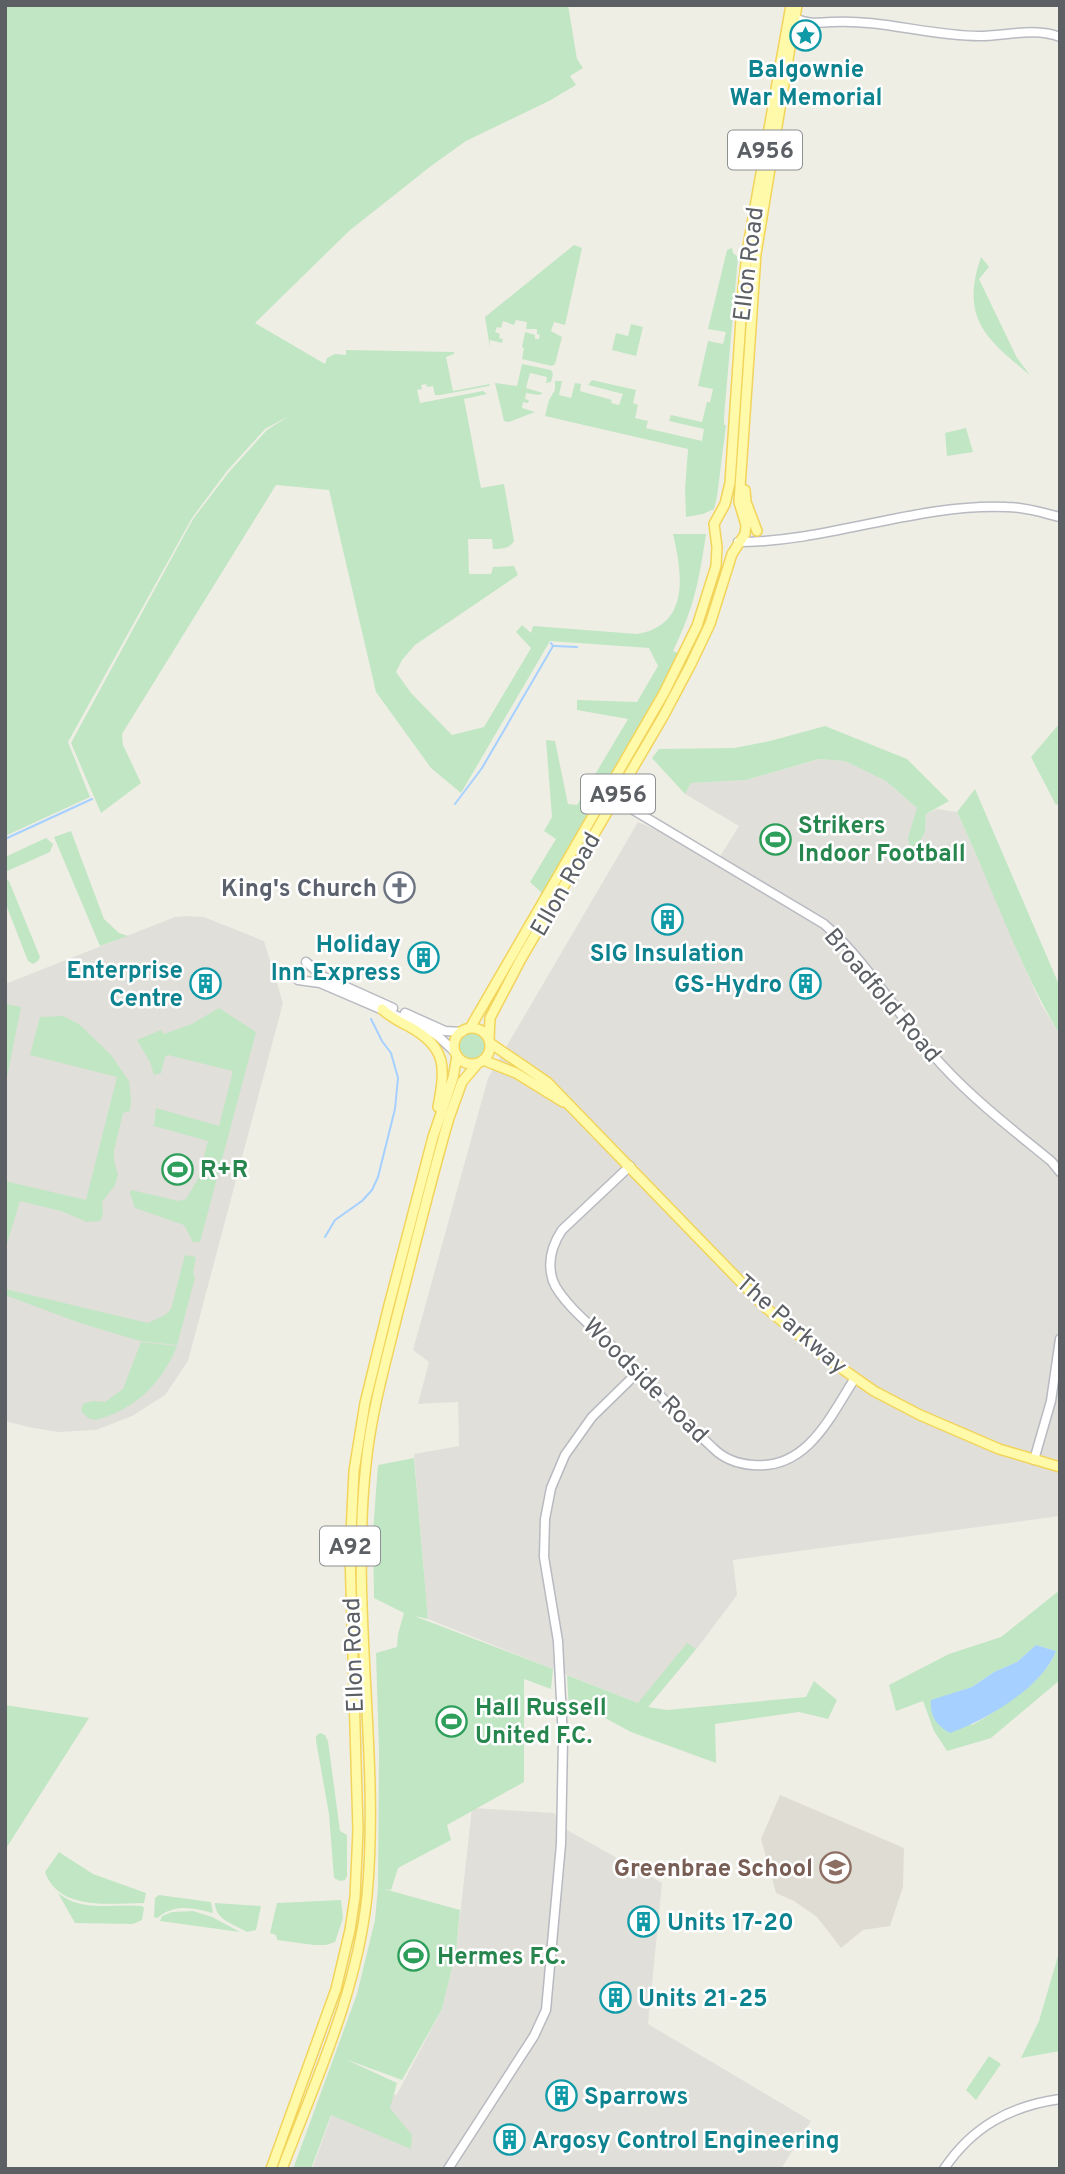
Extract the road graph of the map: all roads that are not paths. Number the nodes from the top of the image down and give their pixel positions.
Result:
1 (793, 10) edge
2 (1060, 37) edge
3 (745, 432) junction
4 (719, 517) junction
5 (1060, 517) edge
6 (742, 518) junction
7 (757, 531) junction
8 (716, 536) junction
9 (772, 541) junction
10 (738, 542) junction
11 (615, 799) junction
12 (306, 962) dead end
13 (298, 980) dead end
14 (382, 1009) junction
15 (466, 1030) junction
16 (489, 1041) junction
17 (456, 1054) junction
18 (481, 1062) junction
19 (573, 1109) junction
20 (433, 1137) junction
21 (630, 1166) junction
22 (1060, 1172) edge
23 (1060, 1339) edge
24 (637, 1373) junction
25 (855, 1378) junction
26 (1034, 1460) junction
27 (1060, 1467) edge
28 (1060, 2099) edge
29 (271, 2169) edge
30 (282, 2169) edge
31 (448, 2169) edge
32 (944, 2169) edge

1 - 2 street
1 - 3 main road, Ellon Road / A956
1 - 4 main road, Ellon Road / A956
3 - 6 main road, Ellon Road / A956
3 - 7 main road
4 - 6 main road
4 - 8 main road, A956
5 - 9 street
6 - 7 street
6 - 10 main road, A956
7 - 9 street
8 - 10 main road
8 - 15 main road, Ellon Road / A956
9 - 10 street
10 - 11 main road, Ellon Road / A956
11 - 16 main road, Ellon Road / A956
11 - 22 street, Broadfold Road
12 - 15 street
13 - 14 street
14 - 17 street
14 - 20 main road
15 - 16 main road
15 - 17 main road, A92
16 - 18 main road, A92
16 - 19 main road, The Parkway
17 - 18 main road
17 - 20 main road, Ellon Road / A92
18 - 19 main road, The Parkway
18 - 30 main road, Ellon Road / A92
19 - 21 main road, The Parkway
20 - 29 main road, Ellon Road / A92
21 - 24 street, Woodside Road
21 - 25 main road, The Parkway
23 - 26 street
24 - 25 street, Woodside Road
24 - 31 street
25 - 26 main road, The Parkway
26 - 27 main road, The Parkway
28 - 32 street

